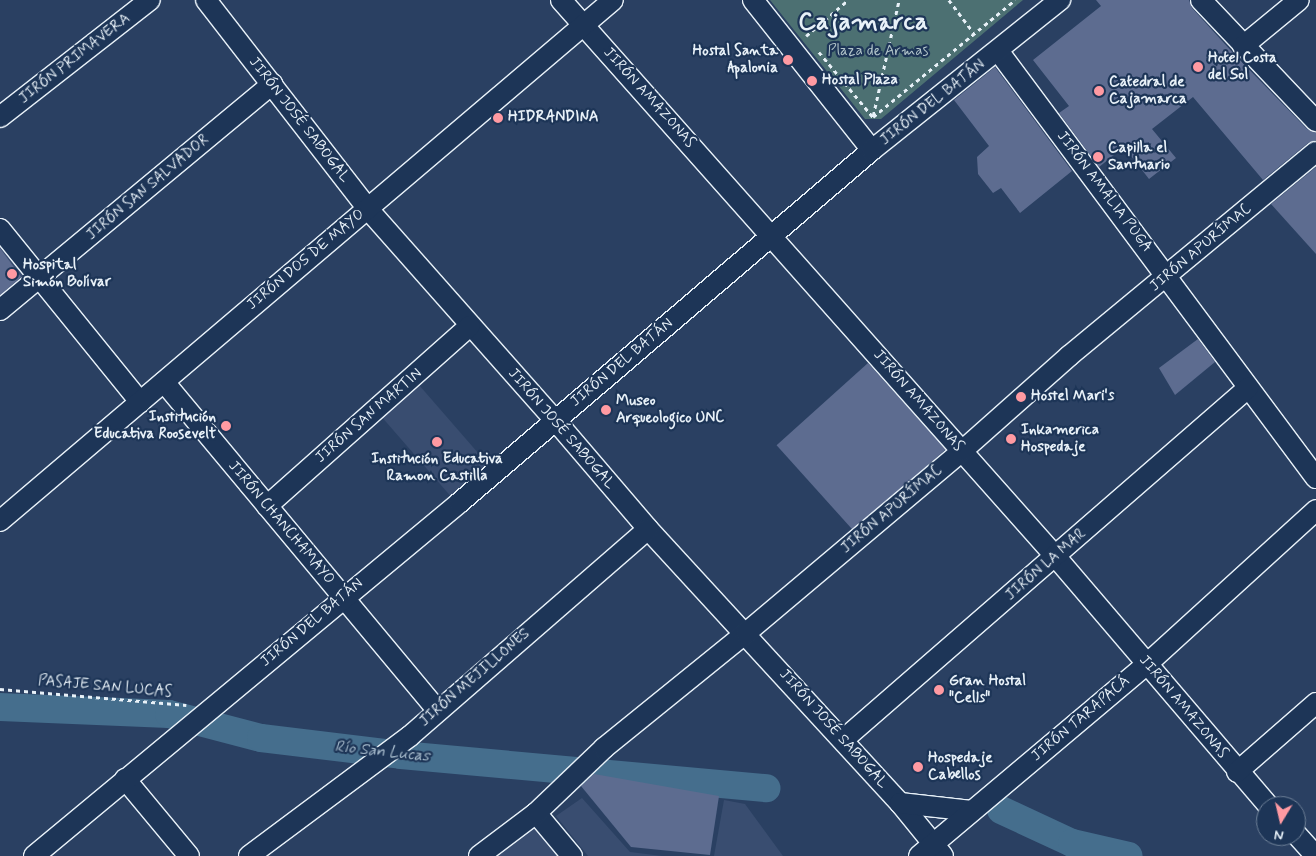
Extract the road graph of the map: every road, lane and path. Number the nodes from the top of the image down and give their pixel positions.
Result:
1 (150, 0) edge
2 (206, 0) edge
3 (561, 0) edge
4 (613, 0) edge
5 (753, 0) edge
6 (848, 0) edge
7 (899, 0) edge
8 (949, 0) edge
9 (1015, 0) edge
10 (1060, 0) edge
11 (1201, 0) edge
12 (1299, 0) edge
13 (582, 24) junction
14 (800, 29) dead end
15 (974, 33) junction
16 (806, 36) junction
17 (812, 44) dead end
18 (1243, 46) junction
19 (818, 51) dead end
20 (998, 52) junction
21 (272, 84) junction
22 (0, 117) edge
23 (873, 117) junction
24 (1316, 121) edge
25 (872, 150) junction
26 (1316, 152) edge
27 (368, 209) junction
28 (0, 229) edge
29 (773, 236) junction
30 (1167, 276) junction
31 (39, 277) junction
32 (0, 310) edge
33 (470, 326) junction
34 (164, 382) junction
35 (1248, 388) junction
36 (140, 402) junction
37 (555, 420) junction
38 (962, 451) junction
39 (1316, 478) edge
40 (267, 506) junction
41 (1316, 510) edge
42 (0, 521) edge
43 (648, 529) junction
44 (1056, 557) junction
45 (342, 598) junction
46 (746, 633) junction
47 (1146, 664) junction
48 (0, 689) edge
49 (1316, 703) edge
50 (437, 710) junction
51 (205, 712) junction
52 (842, 740) junction
53 (1237, 772) junction
54 (125, 778) junction
55 (1260, 796) edge
56 (900, 803) junction
57 (972, 811) junction
58 (536, 813) junction
59 (1306, 845) edge
60 (932, 852) edge
61 (34, 856) edge
62 (189, 856) edge
63 (249, 856) edge
64 (479, 856) edge
65 (572, 856) edge
66 (1316, 856) edge

1 - 22 street, JIRÓN PRIMAVERA
2 - 21 street, JIRÓN JOSÉ SABOGAL
3 - 13 street, JIRÓN AMAZONAS
4 - 13 street, JIRÓN DOS DE MAYO
5 - 25 street
6 - 16 path
7 - 23 path
8 - 15 path
9 - 15 path
10 - 20 street, JIRÓN DEL BATÁN
11 - 18 street
12 - 18 street
13 - 27 street, JIRÓN DOS DE MAYO
13 - 29 street, JIRÓN AMAZONAS
14 - 16 path
15 - 23 path
16 - 17 path
18 - 24 street
19 - 23 path
20 - 25 street, JIRÓN DEL BATÁN
20 - 30 street, JIRÓN AMALIA PUGA
21 - 27 street, JIRÓN JOSÉ SABOGAL
21 - 31 street, JIRÓN SAN SALVADOR
25 - 29 street, JIRÓN DEL BATÁN
26 - 30 street, JIRÓN APURÍMAC
27 - 33 street, JIRÓN JOSÉ SABOGAL
27 - 34 street, JIRÓN DOS DE MAYO
28 - 31 street
29 - 37 street, JIRÓN DEL BATÁN
29 - 38 street, JIRÓN AMAZONAS
30 - 35 street, JIRÓN AMALIA PUGA
30 - 38 street, JIRÓN APURÍMAC
31 - 32 street, JIRÓN SAN SALVADOR
31 - 36 street
33 - 37 street, JIRÓN JOSÉ SABOGAL
33 - 40 street, JIRÓN SAN MARTIN
34 - 36 street, JIRÓN DOS DE MAYO
34 - 40 street, JIRÓN CHANCHAMAYO
35 - 39 street, JIRÓN AMALIA PUGA
35 - 44 street, JIRÓN LA MAR
36 - 42 street, JIRÓN DOS DE MAYO
37 - 43 street, JIRÓN JOSÉ SABOGAL
37 - 45 street, JIRÓN DEL BATÁN
38 - 44 street, JIRÓN AMAZONAS
38 - 46 street, JIRÓN APURÍMAC
40 - 45 street, JIRÓN CHANCHAMAYO
41 - 47 street, JIRÓN TARAPACÁ
43 - 46 street, JIRÓN JOSÉ SABOGAL
43 - 50 street, JIRÓN MEJILLONES
44 - 47 street, JIRÓN AMAZONAS
44 - 52 street, JIRÓN LA MAR
45 - 50 street, JIRÓN CHANCHAMAYO
45 - 51 street, JIRÓN DEL BATÁN
46 - 52 street, JIRÓN JOSÉ SABOGAL
46 - 58 street, JIRÓN APURÍMAC
47 - 53 street, JIRÓN AMAZONAS
47 - 57 street, JIRÓN TARAPACÁ
48 - 51 path, PASAJE SAN LUCAS
49 - 53 street
50 - 63 street, JIRÓN MEJILLONES
51 - 54 street, JIRÓN DEL BATÁN
52 - 56 street, JIRÓN JOSÉ SABOGAL
53 - 55 street, JIRÓN AMAZONAS
54 - 61 street, JIRÓN DEL BATÁN
54 - 62 street
56 - 57 street
56 - 60 street, JIRÓN JOSÉ SABOGAL
57 - 60 street, JIRÓN TARAPACÁ
58 - 64 street
58 - 65 street
59 - 66 street

